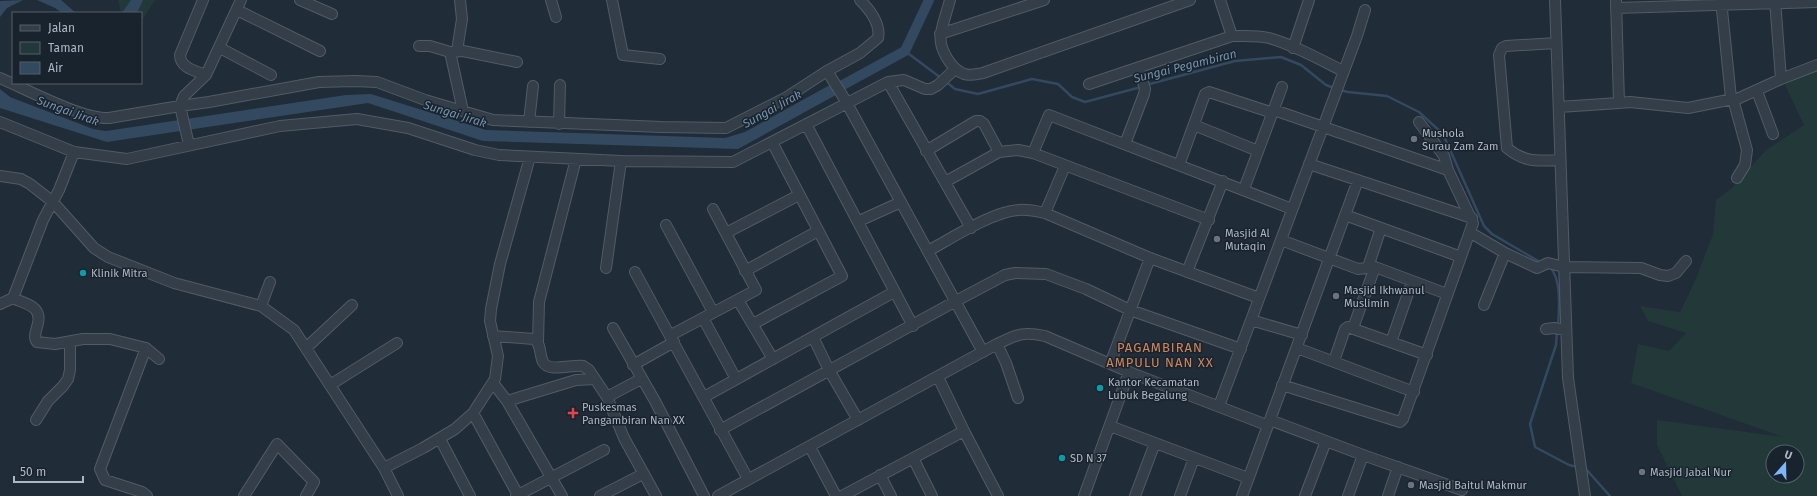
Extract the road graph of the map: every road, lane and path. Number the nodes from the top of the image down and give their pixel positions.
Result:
1 (202, 0) edge
2 (241, 0) edge
3 (300, 0) edge
4 (460, 0) edge
5 (551, 0) edge
6 (612, 0) edge
7 (860, 0) edge
8 (950, 0) edge
9 (1044, 0) edge
10 (1190, 0) edge
11 (1220, 0) edge
12 (1309, 0) edge
13 (1555, 0) edge
14 (1817, 1) edge
15 (1721, 2) edge
16 (1775, 2) edge
17 (1173, 3) edge
18 (1616, 4) edge
19 (237, 10) junction
20 (1365, 10) dead end
21 (332, 14) dead end
22 (556, 17) dead end
23 (940, 34) junction
24 (1232, 36) junction
25 (1556, 43) junction
26 (419, 46) dead end
27 (220, 48) junction
28 (1293, 48) junction
29 (320, 51) dead end
30 (454, 52) junction
31 (660, 59) dead end
32 (517, 62) dead end
33 (1817, 65) edge
34 (827, 71) junction
35 (953, 71) junction
36 (1141, 72) junction
37 (1342, 72) junction
38 (206, 75) junction
39 (272, 75) dead end
40 (0, 78) edge
41 (1781, 79) junction
42 (888, 82) junction
43 (12, 83) edge
44 (14, 84) edge
45 (1089, 84) dead end
46 (560, 85) dead end
47 (533, 86) dead end
48 (1282, 87) dead end
49 (1758, 91) junction
50 (1733, 99) junction
51 (846, 101) junction
52 (1619, 103) junction
53 (1559, 107) junction
54 (181, 109) junction
55 (463, 111) junction
56 (1273, 112) junction
57 (0, 122) edge
58 (528, 122) junction
59 (1419, 122) dead end
60 (559, 124) junction
61 (806, 124) junction
62 (1194, 125) junction
63 (1323, 127) junction
64 (1773, 134) dead end
65 (188, 142) junction
66 (772, 142) junction
67 (1124, 144) junction
68 (926, 151) junction
69 (1258, 151) junction
70 (74, 152) junction
71 (999, 152) junction
72 (1033, 153) junction
73 (530, 157) junction
74 (576, 159) junction
75 (1560, 160) junction
76 (621, 161) junction
77 (1309, 164) junction
78 (1179, 165) junction
79 (1065, 166) junction
80 (1448, 170) junction
81 (0, 176) edge
82 (1737, 178) dead end
83 (1358, 180) junction
84 (1223, 181) junction
85 (945, 182) junction
86 (1244, 189) junction
87 (799, 195) junction
88 (53, 202) junction
89 (901, 202) junction
90 (713, 209) dead end
91 (1292, 209) junction
92 (1045, 213) junction
93 (1345, 215) junction
94 (1472, 218) junction
95 (1208, 220) junction
96 (859, 221) junction
97 (666, 225) dead end
98 (971, 228) junction
99 (1381, 228) junction
100 (818, 231) junction
101 (726, 233) junction
102 (1471, 233) junction
103 (1281, 240) junction
104 (928, 251) junction
105 (1505, 253) junction
106 (1461, 257) junction
107 (1150, 258) junction
108 (1330, 258) junction
109 (1686, 262) dead end
110 (1371, 267) junction
111 (1564, 267) junction
112 (606, 268) dead end
113 (745, 271) junction
114 (635, 272) dead end
115 (1187, 272) junction
116 (270, 282) dead end
117 (1412, 282) junction
118 (894, 292) junction
119 (1447, 294) junction
120 (13, 298) junction
121 (1259, 298) junction
122 (738, 300) junction
123 (956, 301) junction
124 (0, 304) edge
125 (352, 305) dead end
126 (261, 306) junction
127 (1484, 306) dead end
128 (1130, 310) junction
129 (714, 312) junction
130 (703, 318) junction
131 (1251, 320) junction
132 (753, 324) junction
133 (913, 326) junction
134 (614, 328) dead end
135 (1353, 328) junction
136 (1302, 335) junction
137 (493, 336) junction
138 (812, 336) junction
139 (673, 338) junction
140 (538, 342) junction
141 (1391, 342) junction
142 (70, 343) junction
143 (397, 344) dead end
144 (997, 344) junction
145 (146, 348) junction
146 (306, 348) junction
147 (1297, 348) junction
148 (1241, 349) junction
149 (983, 352) junction
150 (1427, 355) junction
151 (159, 359) dead end
152 (773, 359) junction
153 (1334, 361) junction
154 (1110, 364) junction
155 (633, 365) junction
156 (829, 370) junction
157 (1129, 372) junction
158 (938, 377) junction
159 (595, 379) junction
160 (641, 379) junction
161 (736, 379) junction
162 (493, 383) junction
163 (330, 385) junction
164 (1282, 385) junction
165 (1414, 392) junction
166 (704, 397) junction
167 (607, 398) junction
168 (1018, 398) dead end
169 (507, 401) junction
170 (1219, 406) junction
171 (473, 413) junction
172 (36, 420) dead end
173 (858, 420) junction
174 (1268, 423) junction
175 (1110, 426) junction
176 (720, 430) junction
177 (964, 431) junction
178 (440, 439) junction
179 (1326, 441) junction
180 (1155, 443) junction
181 (810, 447) junction
182 (604, 450) dead end
183 (1363, 455) junction
184 (913, 458) junction
185 (1194, 458) junction
186 (1398, 467) junction
187 (384, 468) junction
188 (643, 474) junction
189 (880, 476) junction
190 (552, 477) junction
191 (1248, 478) junction
192 (748, 479) junction
193 (1462, 490) dead end
194 (517, 495) edge
195 (147, 496) edge
196 (244, 496) edge
197 (306, 496) edge
198 (398, 496) edge
199 (470, 496) edge
200 (562, 496) edge
201 (600, 496) edge
202 (656, 496) edge
203 (704, 496) edge
204 (718, 496) edge
205 (836, 496) edge
206 (842, 496) edge
207 (891, 496) edge
208 (932, 496) edge
209 (998, 496) edge
210 (1084, 496) edge
211 (1136, 496) edge
212 (1180, 496) edge
213 (1242, 496) edge
214 (1305, 496) edge
215 (1348, 496) edge
216 (1388, 496) edge
217 (1585, 496) edge

1 - 38 street
2 - 19 street
3 - 21 street
4 - 30 street
5 - 22 street
6 - 31 street
7 - 34 street
8 - 23 street
9 - 23 street
10 - 17 street
11 - 24 street
12 - 28 street
13 - 25 street
14 - 16 street
15 - 16 street
15 - 18 street
15 - 50 street
16 - 41 street
17 - 35 street
18 - 52 street
19 - 27 street
19 - 29 street
20 - 37 street
23 - 35 street
24 - 28 street
24 - 36 street
25 - 53 street
25 - 75 street
26 - 30 street
27 - 38 street
27 - 39 street
28 - 37 street
30 - 32 street
30 - 55 street
33 - 41 street
34 - 51 street
34 - 60 street
35 - 42 street
36 - 45 street
36 - 67 street
37 - 63 street
38 - 54 street
40 - 43 street
41 - 49 street
42 - 51 street
42 - 68 street
44 - 54 street
46 - 60 street
47 - 58 street
48 - 56 street
49 - 50 street
49 - 64 street
50 - 52 street
50 - 82 street
51 - 61 street
51 - 89 street
52 - 53 street
53 - 75 street
54 - 55 street
54 - 65 street
55 - 58 street
56 - 62 street
56 - 63 street
56 - 69 street
57 - 70 street
58 - 60 street
59 - 80 street
61 - 66 street
61 - 96 street
62 - 69 street
62 - 78 street
63 - 77 street
63 - 80 street
65 - 70 street
65 - 73 street
66 - 76 street
66 - 87 street
67 - 72 street
67 - 78 street
68 - 71 street
68 - 85 street
69 - 86 street
70 - 88 street
71 - 72 street
71 - 85 street
72 - 79 street
73 - 74 street
73 - 137 street
74 - 76 street
74 - 140 street
75 - 111 street
76 - 112 street
77 - 83 street
77 - 91 street
78 - 84 street
79 - 92 street
79 - 95 street
80 - 94 street
81 - 88 street
83 - 93 street
83 - 94 street
84 - 86 street
84 - 95 street
85 - 98 street
86 - 91 street
87 - 100 street
87 - 101 street
88 - 120 street
88 - 126 street
89 - 96 street
89 - 104 street
90 - 101 street
91 - 103 street
92 - 98 street
92 - 107 street
93 - 99 street
93 - 108 street
94 - 102 street
95 - 115 street
96 - 118 street
97 - 129 street
98 - 104 street
99 - 106 street
99 - 110 street
100 - 113 street
100 - 132 street
101 - 113 street
102 - 105 street
102 - 106 street
103 - 108 street
103 - 121 street
104 - 123 street
105 - 111 street
105 - 127 street
106 - 119 street
107 - 115 street
107 - 128 street
108 - 110 street
108 - 136 street
109 - 111 street
110 - 117 street
110 - 135 street
111 - 217 street
113 - 122 street
114 - 139 street
115 - 121 street
116 - 126 street
117 - 119 street
117 - 141 street
118 - 133 street
118 - 138 street
119 - 150 street
120 - 124 street
120 - 142 street
121 - 131 street
122 - 129 street
122 - 132 street
123 - 128 street
123 - 133 street
123 - 149 street
125 - 146 street
126 - 146 street
128 - 148 street
128 - 154 street
129 - 130 street
130 - 139 street
130 - 161 street
131 - 136 street
131 - 148 street
132 - 152 street
133 - 156 street
134 - 155 street
135 - 141 street
135 - 153 street
136 - 147 street
137 - 140 street
137 - 162 street
138 - 152 street
138 - 156 street
139 - 155 street
139 - 166 street
140 - 159 street
141 - 150 street
142 - 145 street
142 - 172 street
143 - 163 street
144 - 149 street
144 - 154 street
144 - 168 street
145 - 151 street
145 - 195 street
146 - 163 street
147 - 153 street
147 - 164 street
148 - 170 street
149 - 158 street
150 - 165 street
152 - 161 street
153 - 165 street
154 - 157 street
155 - 160 street
156 - 173 street
156 - 176 street
157 - 170 street
157 - 175 street
158 - 173 street
158 - 177 street
159 - 167 street
159 - 169 street
160 - 167 street
160 - 203 street
161 - 166 street
162 - 169 street
162 - 171 street
163 - 187 street
164 - 165 street
164 - 174 street
166 - 176 street
167 - 188 street
169 - 190 street
170 - 174 street
171 - 178 street
171 - 194 street
173 - 181 street
174 - 179 street
174 - 191 street
175 - 180 street
175 - 210 street
176 - 192 street
177 - 184 street
177 - 209 street
178 - 187 street
178 - 199 street
179 - 183 street
179 - 214 street
180 - 185 street
180 - 211 street
181 - 192 street
181 - 205 street
182 - 190 street
183 - 186 street
183 - 215 street
184 - 189 street
184 - 208 street
185 - 191 street
185 - 212 street
186 - 193 street
186 - 216 street
187 - 198 street
188 - 201 street
188 - 202 street
189 - 206 street
189 - 207 street
190 - 194 street
190 - 200 street
191 - 213 street
192 - 204 street
196 - 197 street

